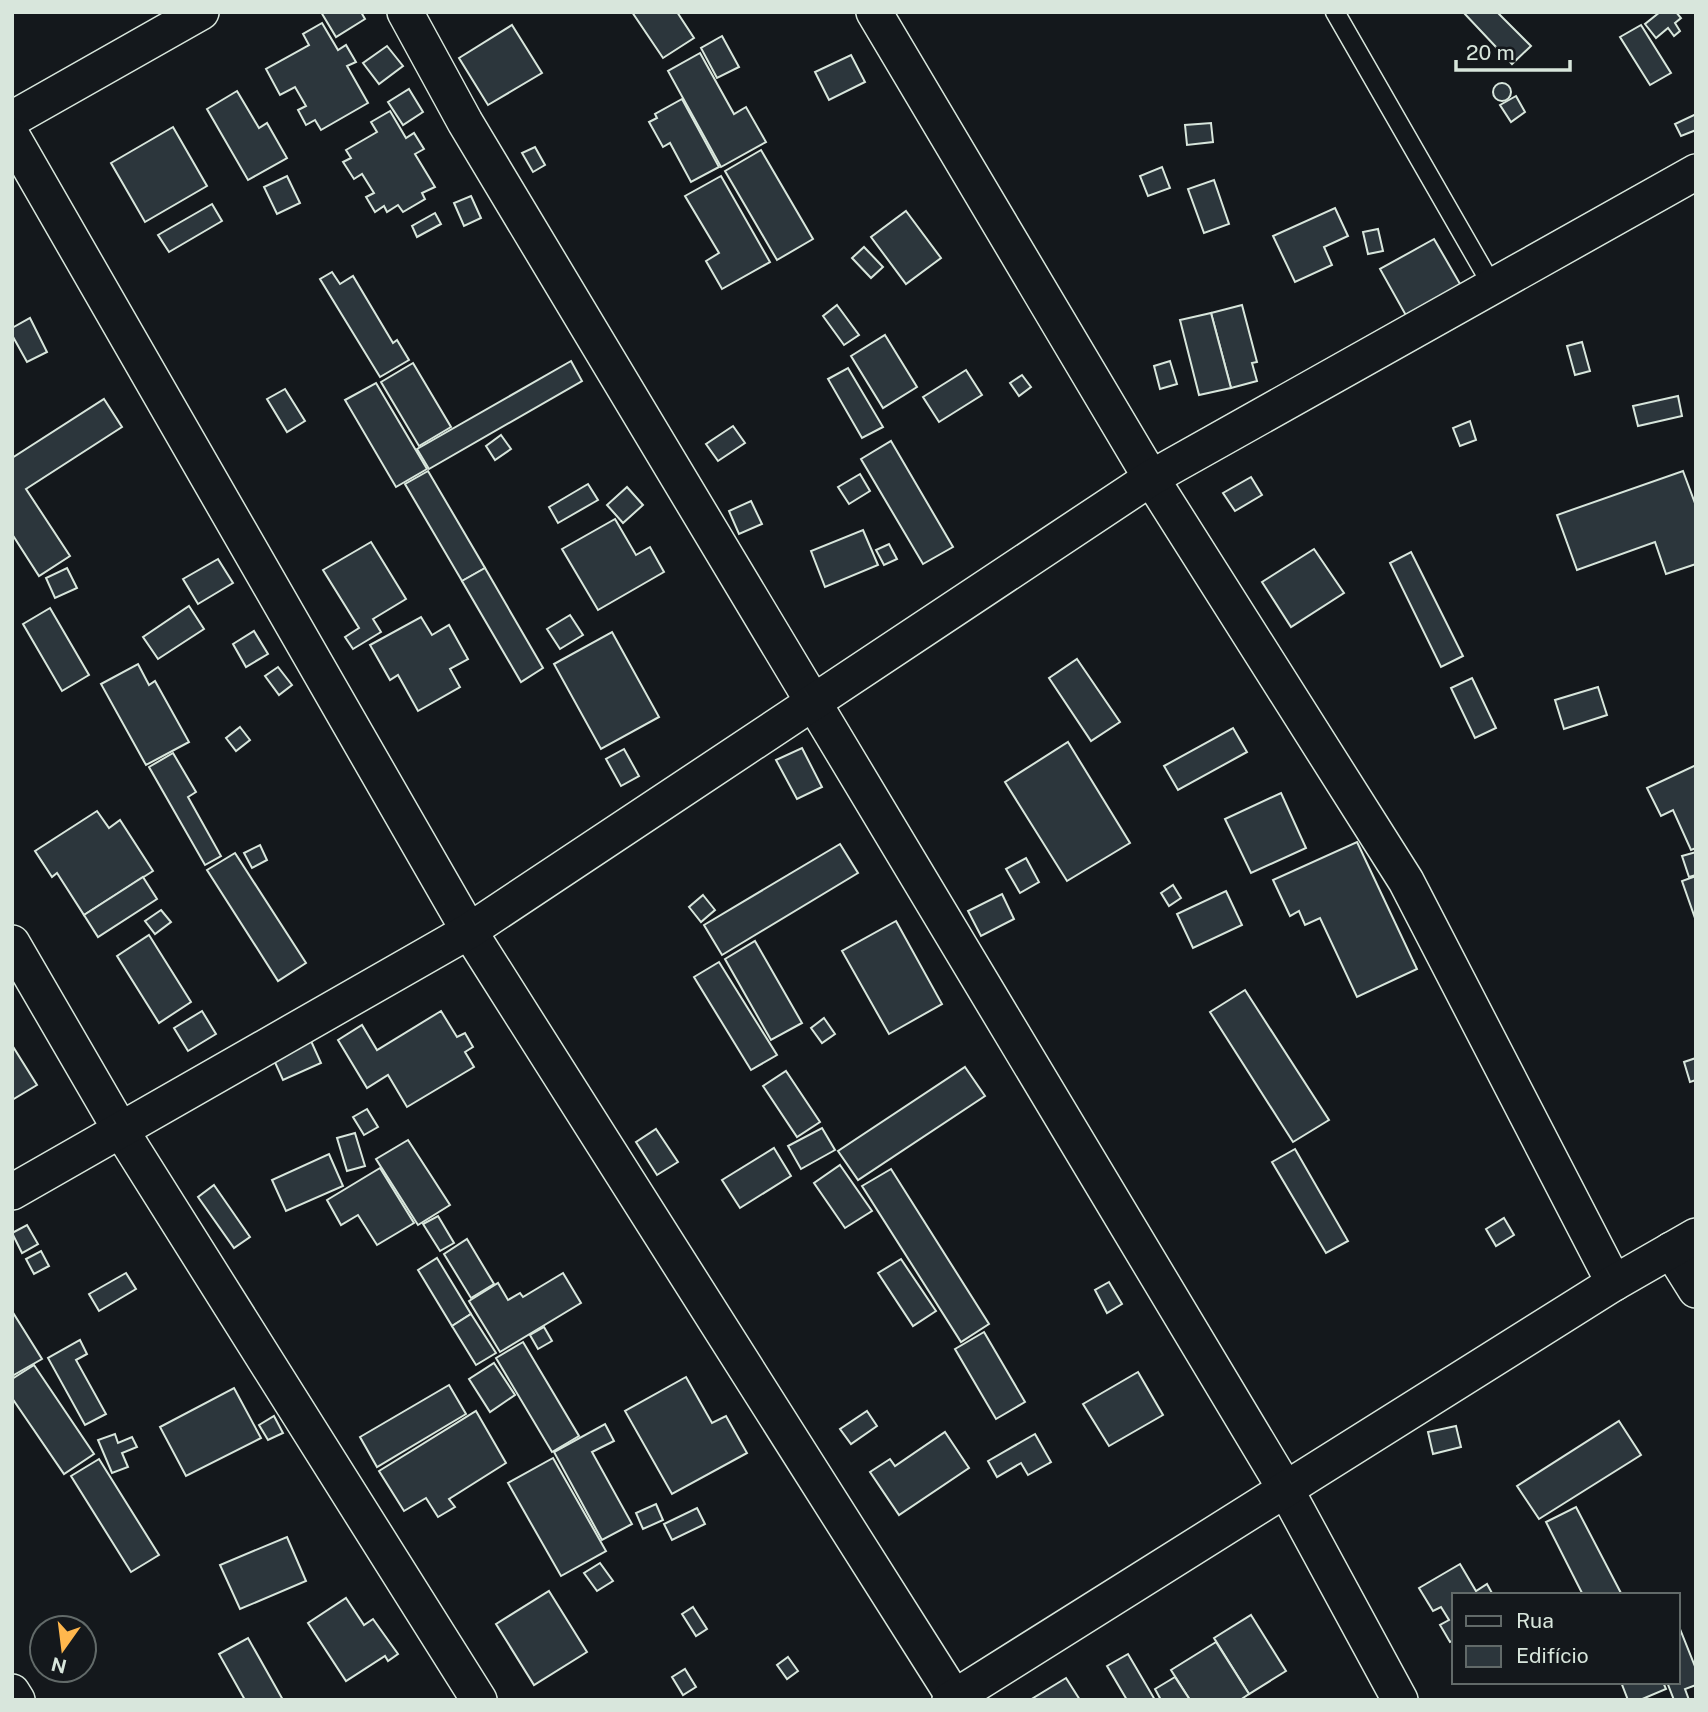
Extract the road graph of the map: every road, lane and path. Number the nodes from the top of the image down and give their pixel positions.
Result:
1 (201, 12) edge
2 (405, 12) edge
3 (874, 12) edge
4 (1335, 12) edge
5 (12, 118) edge
6 (12, 136) edge
7 (1696, 172) edge
8 (1493, 287) junction
9 (1151, 478) junction
10 (813, 704) junction
11 (469, 930) junction
12 (12, 943) edge
13 (120, 1129) junction
14 (12, 1192) edge
15 (1683, 1243) edge
16 (1614, 1283) junction
17 (1696, 1290) edge
18 (1286, 1490) junction
19 (12, 1692) edge
20 (954, 1699) edge
21 (17, 1700) edge
22 (479, 1700) edge
23 (1400, 1700) edge

1 - 5 street
2 - 10 street
3 - 9 street
4 - 8 lane
6 - 11 street
7 - 8 street
8 - 9 street
9 - 10 street
9 - 16 street
10 - 11 street
10 - 18 street
11 - 13 street
11 - 20 street
12 - 13 street
13 - 14 street
13 - 22 street
15 - 16 street
15 - 17 street
16 - 18 street
18 - 20 street
18 - 23 street
19 - 21 street

